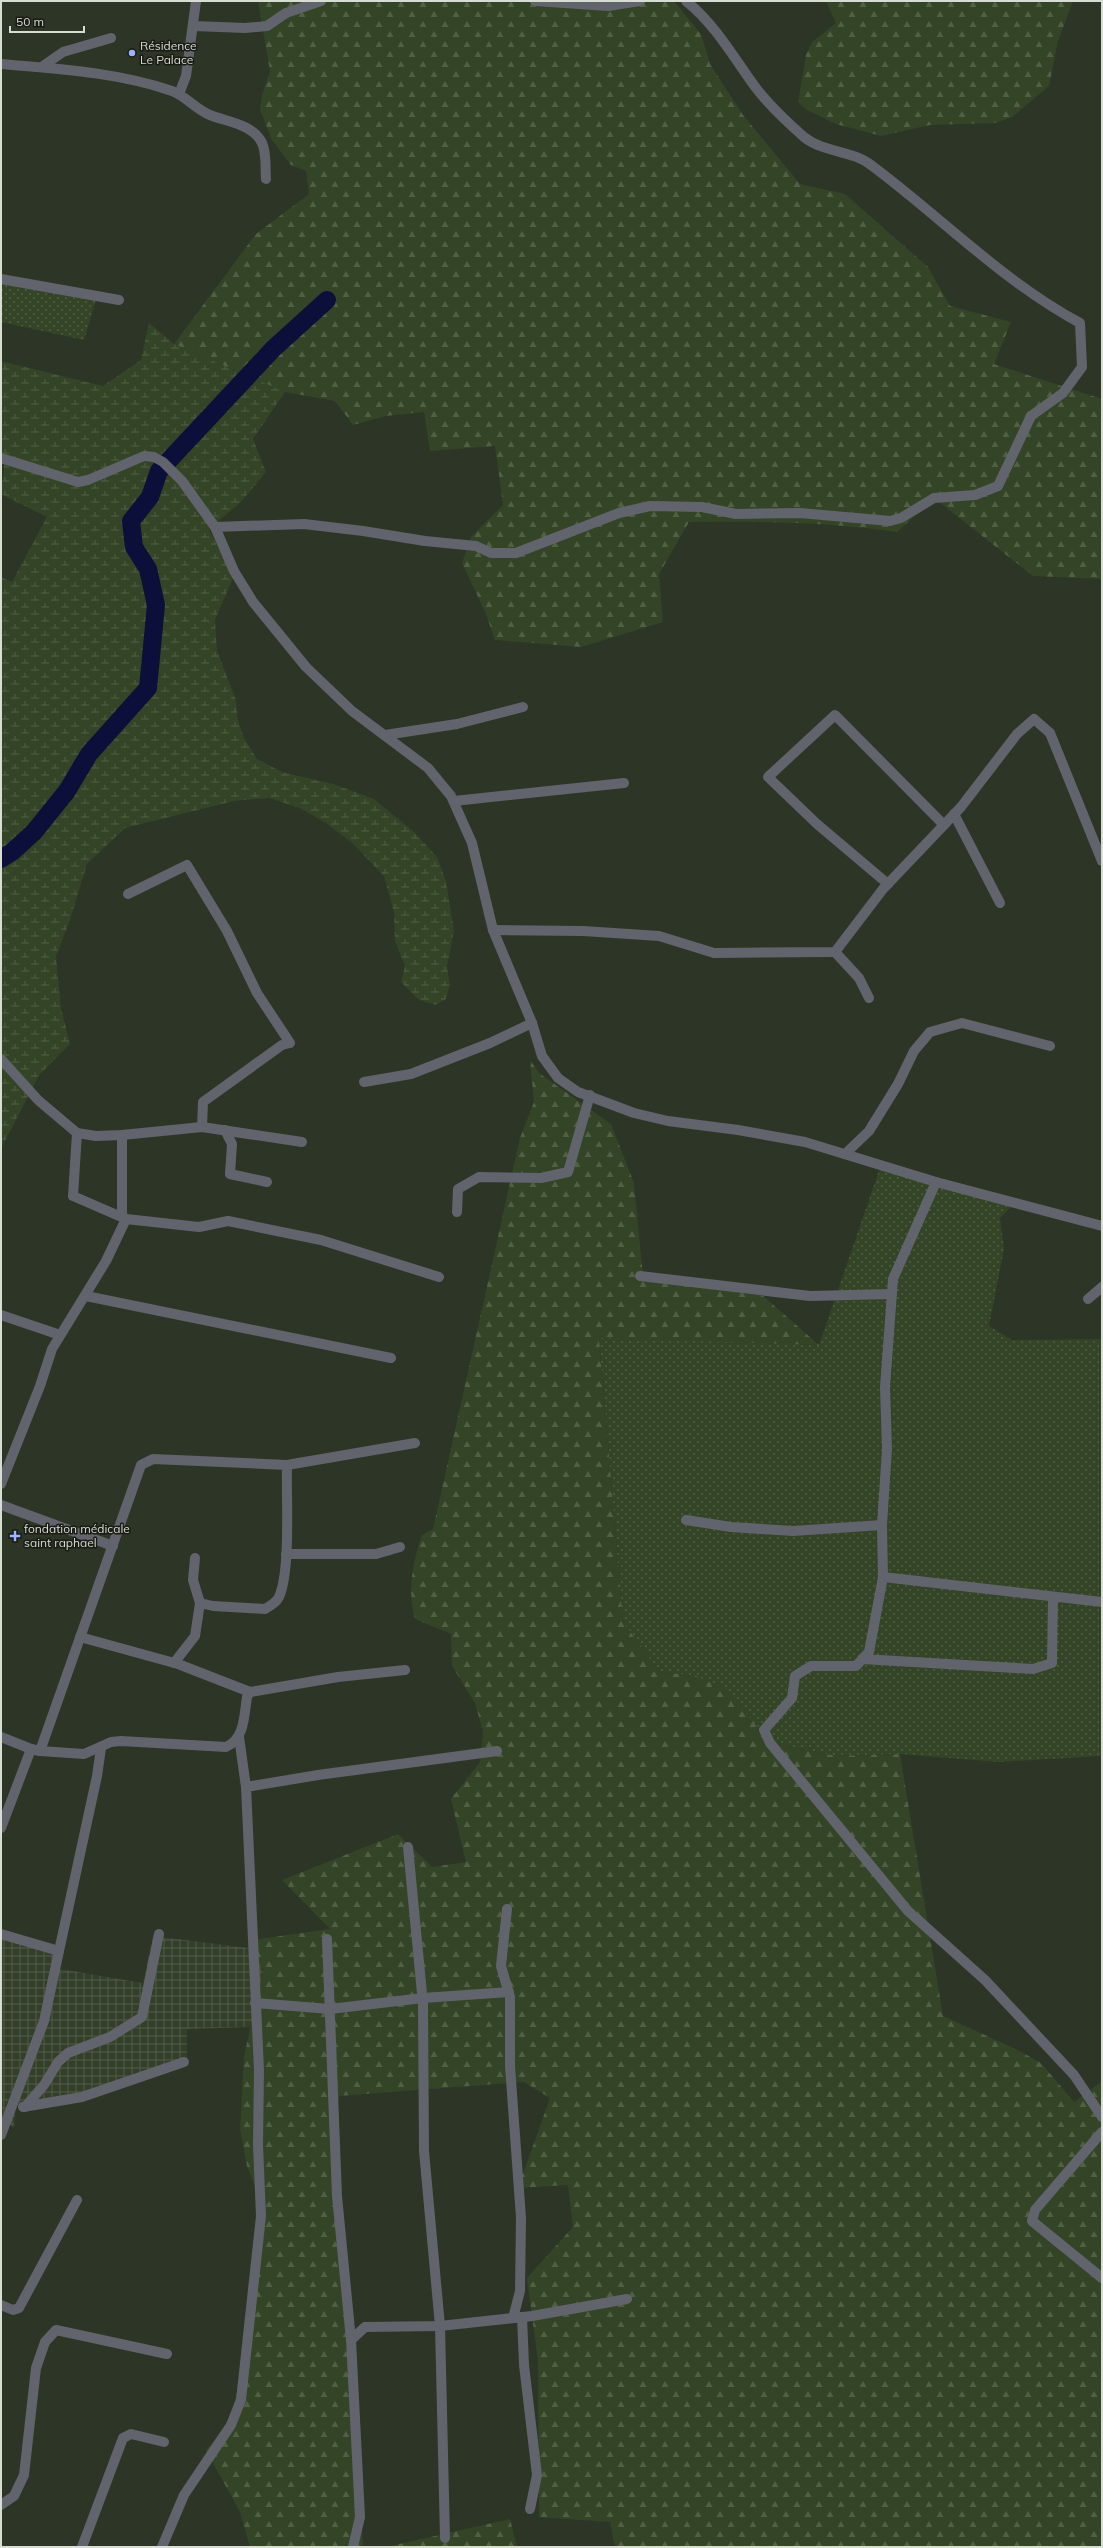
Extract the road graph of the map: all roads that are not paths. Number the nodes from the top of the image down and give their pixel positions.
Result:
1 (196, 1) edge
2 (320, 1) edge
3 (535, 1) edge
4 (640, 1) edge
5 (686, 1) edge
6 (194, 26) junction
7 (111, 38) dead end
8 (1, 64) edge
9 (43, 66) junction
10 (179, 94) junction
11 (266, 179) dead end
12 (1, 279) edge
13 (119, 300) dead end
14 (1, 458) edge
15 (215, 527) junction
16 (523, 707) dead end
17 (385, 735) junction
18 (624, 783) dead end
19 (454, 801) junction
20 (954, 814) junction
21 (944, 825) junction
22 (1102, 861) edge
23 (888, 884) junction
24 (128, 894) dead end
25 (1000, 903) dead end
26 (493, 930) junction
27 (835, 952) junction
28 (869, 998) dead end
29 (532, 1023) junction
30 (1050, 1046) dead end
31 (1, 1059) edge
32 (364, 1082) dead end
33 (590, 1095) junction
34 (202, 1127) junction
35 (225, 1130) junction
36 (77, 1133) junction
37 (122, 1135) junction
38 (302, 1142) dead end
39 (845, 1154) junction
40 (267, 1182) dead end
41 (936, 1182) junction
42 (457, 1212) dead end
43 (126, 1219) junction
44 (1102, 1226) edge
45 (640, 1276) dead end
46 (439, 1277) dead end
47 (1102, 1287) edge
48 (892, 1294) junction
49 (86, 1296) junction
50 (1088, 1299) dead end
51 (1, 1315) edge
52 (60, 1335) junction
53 (391, 1358) dead end
54 (415, 1443) dead end
55 (287, 1465) junction
56 (1, 1484) edge
57 (1, 1505) edge
58 (686, 1520) dead end
59 (882, 1525) junction
60 (113, 1546) junction
61 (400, 1547) dead end
62 (286, 1554) junction
63 (195, 1558) dead end
64 (883, 1577) junction
65 (1053, 1597) junction
66 (1102, 1602) edge
67 (200, 1603) junction
68 (80, 1637) junction
69 (862, 1660) junction
70 (174, 1663) junction
71 (405, 1670) dead end
72 (250, 1692) junction
73 (1, 1737) edge
74 (239, 1737) junction
75 (101, 1748) junction
76 (35, 1750) junction
77 (497, 1751) dead end
78 (246, 1787) junction
79 (1, 1828) edge
80 (408, 1847) dead end
81 (507, 1910) dead end
82 (1, 1934) edge
83 (159, 1934) dead end
84 (327, 1939) dead end
85 (59, 1951) junction
86 (509, 1992) junction
87 (423, 1998) junction
88 (255, 2003) junction
89 (330, 2010) junction
90 (184, 2062) dead end
91 (26, 2107) junction
92 (11, 2109) junction
93 (1102, 2117) edge
94 (1102, 2132) edge
95 (1, 2135) edge
96 (77, 2200) dead end
97 (1102, 2278) edge
98 (627, 2299) dead end
99 (1, 2305) edge
100 (517, 2318) junction
101 (440, 2326) junction
102 (351, 2340) junction
103 (167, 2354) dead end
104 (164, 2442) dead end
105 (1, 2505) edge
106 (530, 2509) dead end
107 (445, 2538) dead end
108 (82, 2547) edge
109 (162, 2547) edge
110 (352, 2547) edge

1 - 6 street
2 - 6 street
3 - 4 street
5 - 15 street
6 - 10 street
7 - 9 street
8 - 9 street
9 - 10 street
10 - 11 street
12 - 13 street
14 - 15 street
15 - 17 street
16 - 17 street
17 - 19 street
18 - 19 street
19 - 26 street
20 - 21 street
20 - 22 street
20 - 25 street
21 - 23 street
21 - 23 street
23 - 27 street
24 - 34 street
26 - 27 street
26 - 29 street
27 - 28 street
29 - 32 street
29 - 33 street
30 - 39 street
31 - 36 street
33 - 39 street
33 - 42 street
34 - 35 street
34 - 37 street
35 - 38 street
35 - 40 street
36 - 37 street
36 - 43 street
37 - 43 street
39 - 41 street
41 - 44 street
41 - 48 street
43 - 46 street
43 - 49 street
45 - 48 street
47 - 50 street
48 - 59 street
49 - 52 street
49 - 53 street
51 - 52 street
52 - 56 street
54 - 55 street
55 - 60 street
55 - 62 street
57 - 60 street
58 - 59 street
59 - 64 street
60 - 68 street
61 - 62 street
62 - 67 street
63 - 67 street
64 - 65 street
64 - 69 street
65 - 66 street
65 - 69 street
67 - 70 street
68 - 70 street
68 - 76 street
69 - 93 street
70 - 72 street
71 - 72 street
72 - 74 street
73 - 76 street
74 - 75 street
74 - 78 street
75 - 76 street
75 - 85 street
76 - 79 street
77 - 78 street
78 - 88 street
80 - 87 street
81 - 86 street
82 - 85 street
83 - 91 street
84 - 89 street
85 - 92 street
86 - 87 street
86 - 100 street
87 - 89 street
87 - 101 street
88 - 89 street
88 - 109 street
89 - 102 street
90 - 91 street
91 - 92 street
92 - 95 street
94 - 97 street
96 - 99 street
98 - 100 street
100 - 101 street
100 - 106 street
101 - 102 street
101 - 107 street
102 - 110 street
103 - 105 street
104 - 108 street

